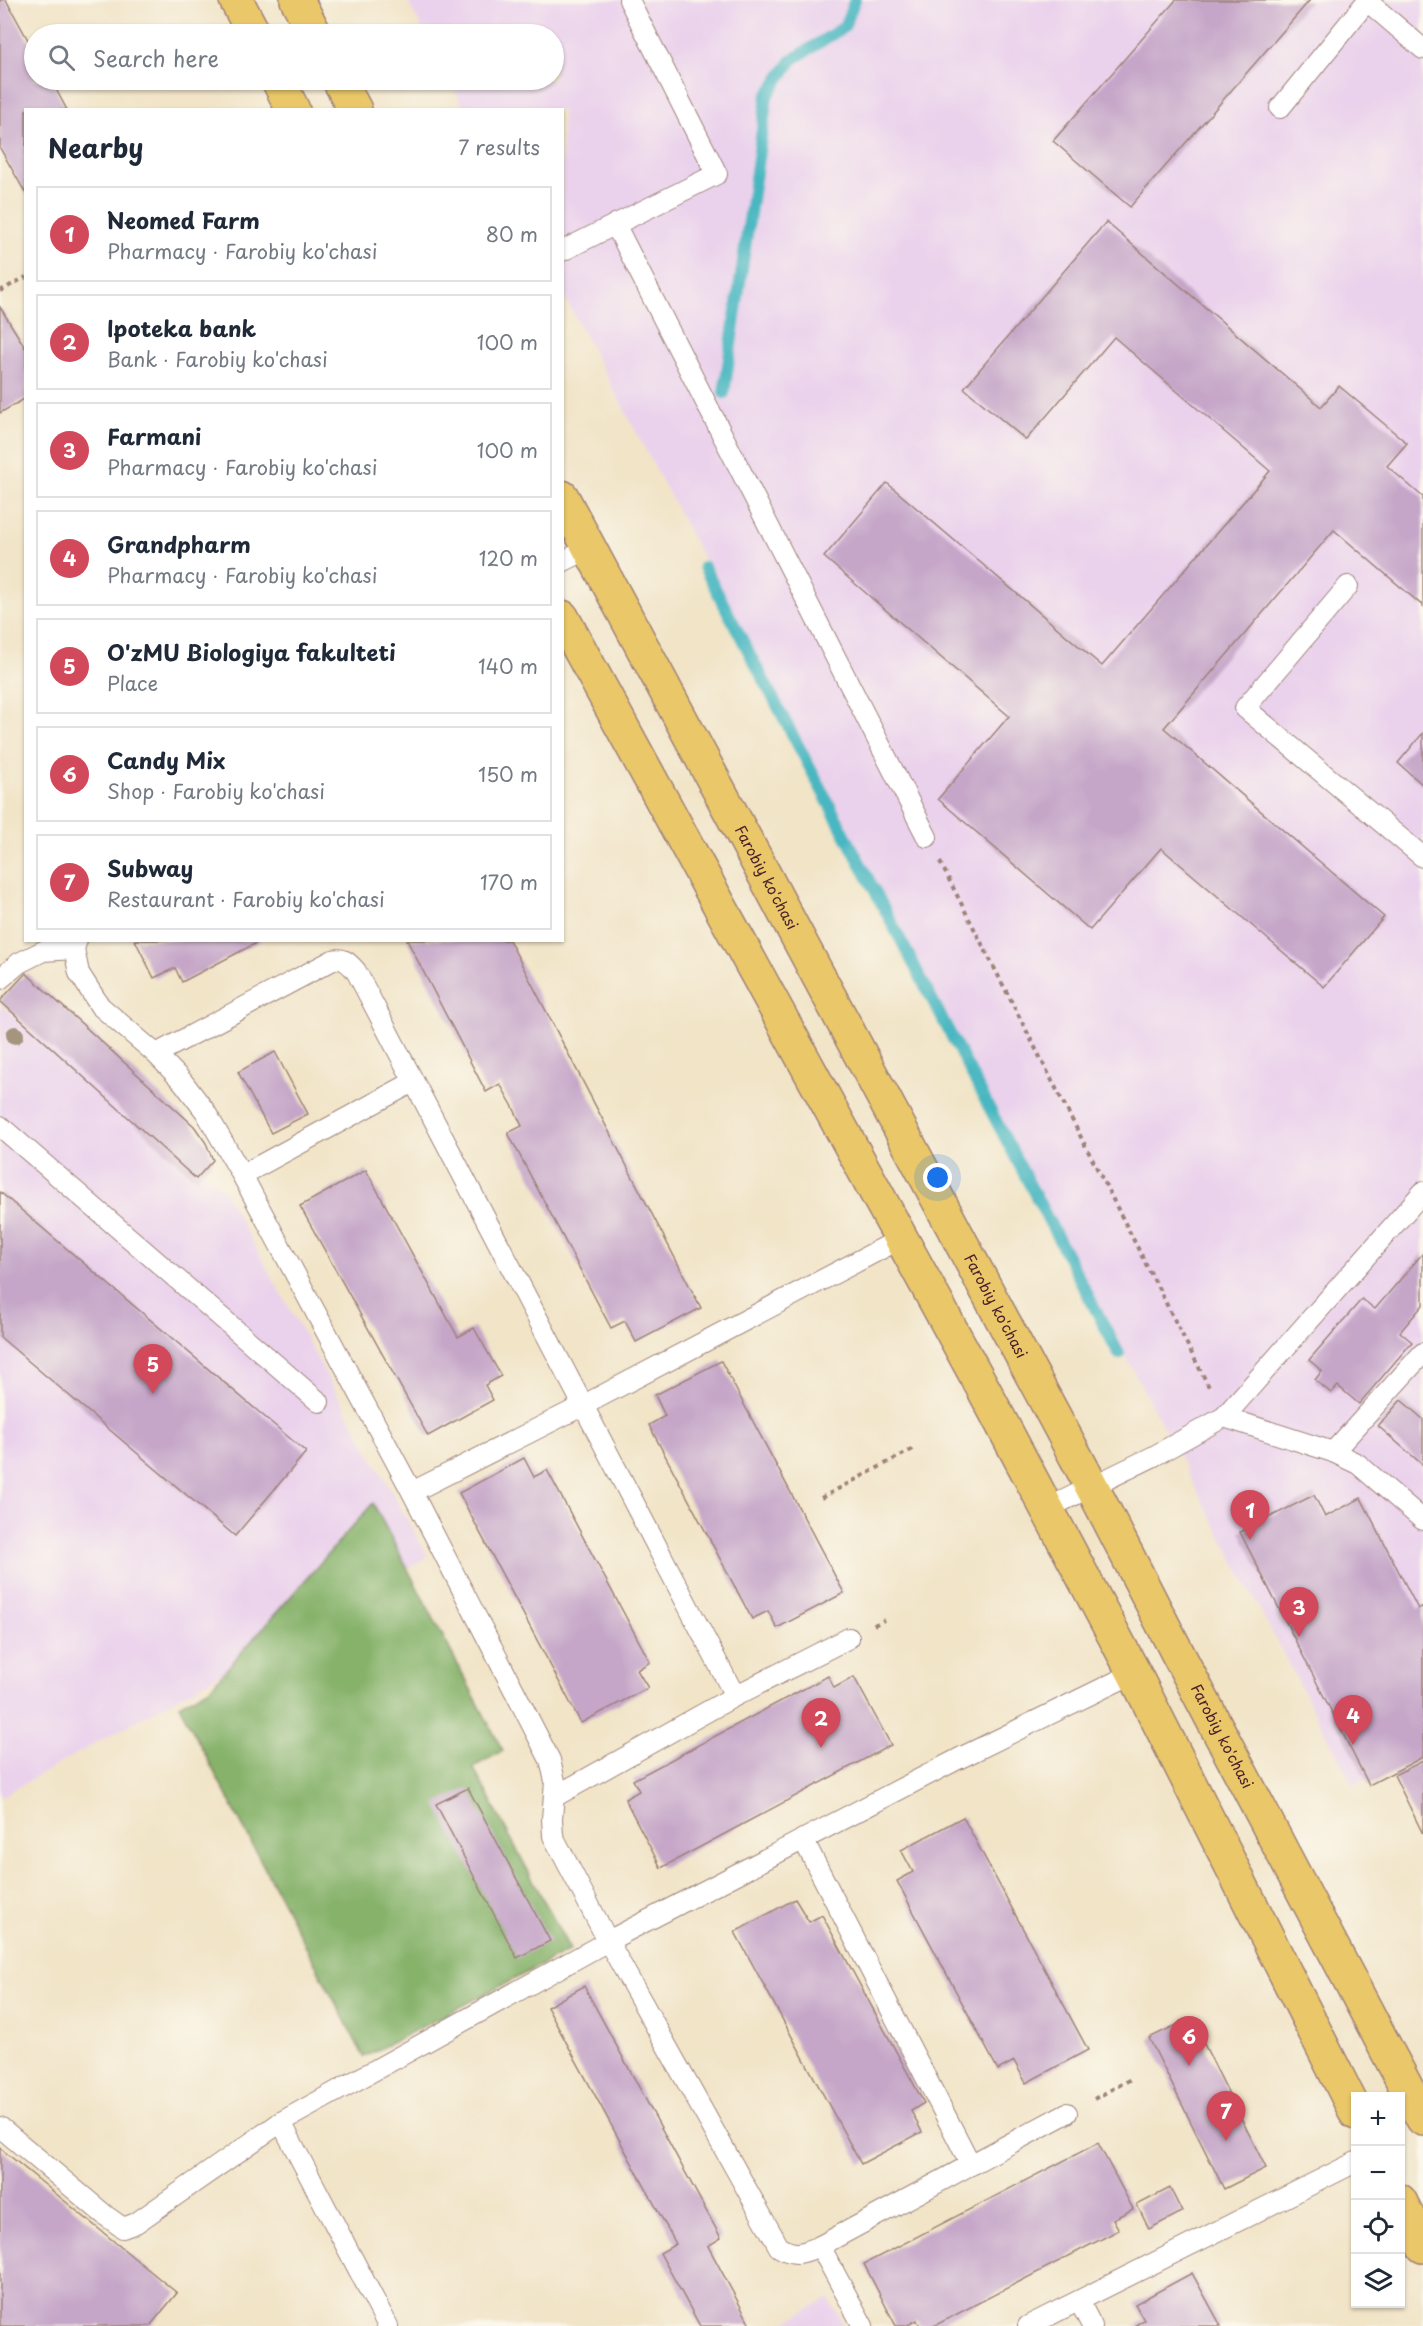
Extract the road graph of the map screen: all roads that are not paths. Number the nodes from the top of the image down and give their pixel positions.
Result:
1 (236, 0) edge
2 (297, 0) edge
3 (629, 0) edge
4 (249, 24) edge
5 (310, 24) edge
6 (1423, 49) edge
7 (283, 90) edge
8 (344, 90) edge
9 (292, 108) edge
10 (354, 108) edge
11 (1280, 108) dead end
12 (615, 224) junction
13 (564, 250) edge
14 (564, 505) edge
15 (576, 555) edge
16 (1348, 586) dead end
17 (564, 625) edge
18 (570, 649) edge
19 (927, 837) road end
20 (1423, 857) edge
21 (76, 945) edge
22 (0, 979) edge
23 (156, 1054) junction
24 (413, 1082) junction
25 (0, 1126) edge
26 (242, 1175) junction
27 (1423, 1192) edge
28 (902, 1239) junction
29 (1423, 1353) edge
30 (320, 1402) dead end
31 (582, 1406) junction
32 (1224, 1417) junction
33 (1333, 1452) junction
34 (1092, 1487) junction
35 (412, 1492) junction
36 (1046, 1509) junction
37 (1423, 1521) edge
38 (849, 1638) dead end
39 (1134, 1673) junction
40 (735, 1696) junction
41 (554, 1797) junction
42 (803, 1839) junction
43 (608, 1941) junction
44 (1351, 2103) edge
45 (1067, 2113) road end
46 (1423, 2119) edge
47 (280, 2122) junction
48 (0, 2127) edge
49 (971, 2165) junction
50 (1351, 2165) edge
51 (1405, 2210) edge
52 (820, 2246) junction
53 (1423, 2246) edge
54 (1079, 2301) junction
55 (388, 2326) edge
56 (863, 2326) edge
57 (1028, 2326) edge
58 (1092, 2326) edge

1 - 4 main road
2 - 5 main road
3 - 12 lane
6 - 11 lane
7 - 9 main road
8 - 10 main road
12 - 13 lane
12 - 19 lane
14 - 15 main road, Farobiy ko'chasi
15 - 34 main road, Farobiy ko'chasi
16 - 20 lane
17 - 18 main road
18 - 28 main road
21 - 22 lane
21 - 23 lane
23 - 24 lane
23 - 26 lane
24 - 26 lane
24 - 31 lane
25 - 30 lane
26 - 35 lane
27 - 32 lane
28 - 31 lane
28 - 36 main road
29 - 33 lane
31 - 35 lane
31 - 40 lane
32 - 33 lane
32 - 34 lane
33 - 37 lane
34 - 36 lane
34 - 46 main road, Farobiy ko'chasi
35 - 41 lane
36 - 39 main road
38 - 40 lane
39 - 42 lane
39 - 44 main road
40 - 41 lane
41 - 43 lane
42 - 43 lane
42 - 49 lane
43 - 47 lane
43 - 52 lane
45 - 49 lane
47 - 48 lane
47 - 55 lane
49 - 52 lane
50 - 54 lane
51 - 53 main road
52 - 56 lane
54 - 57 lane
54 - 58 lane

